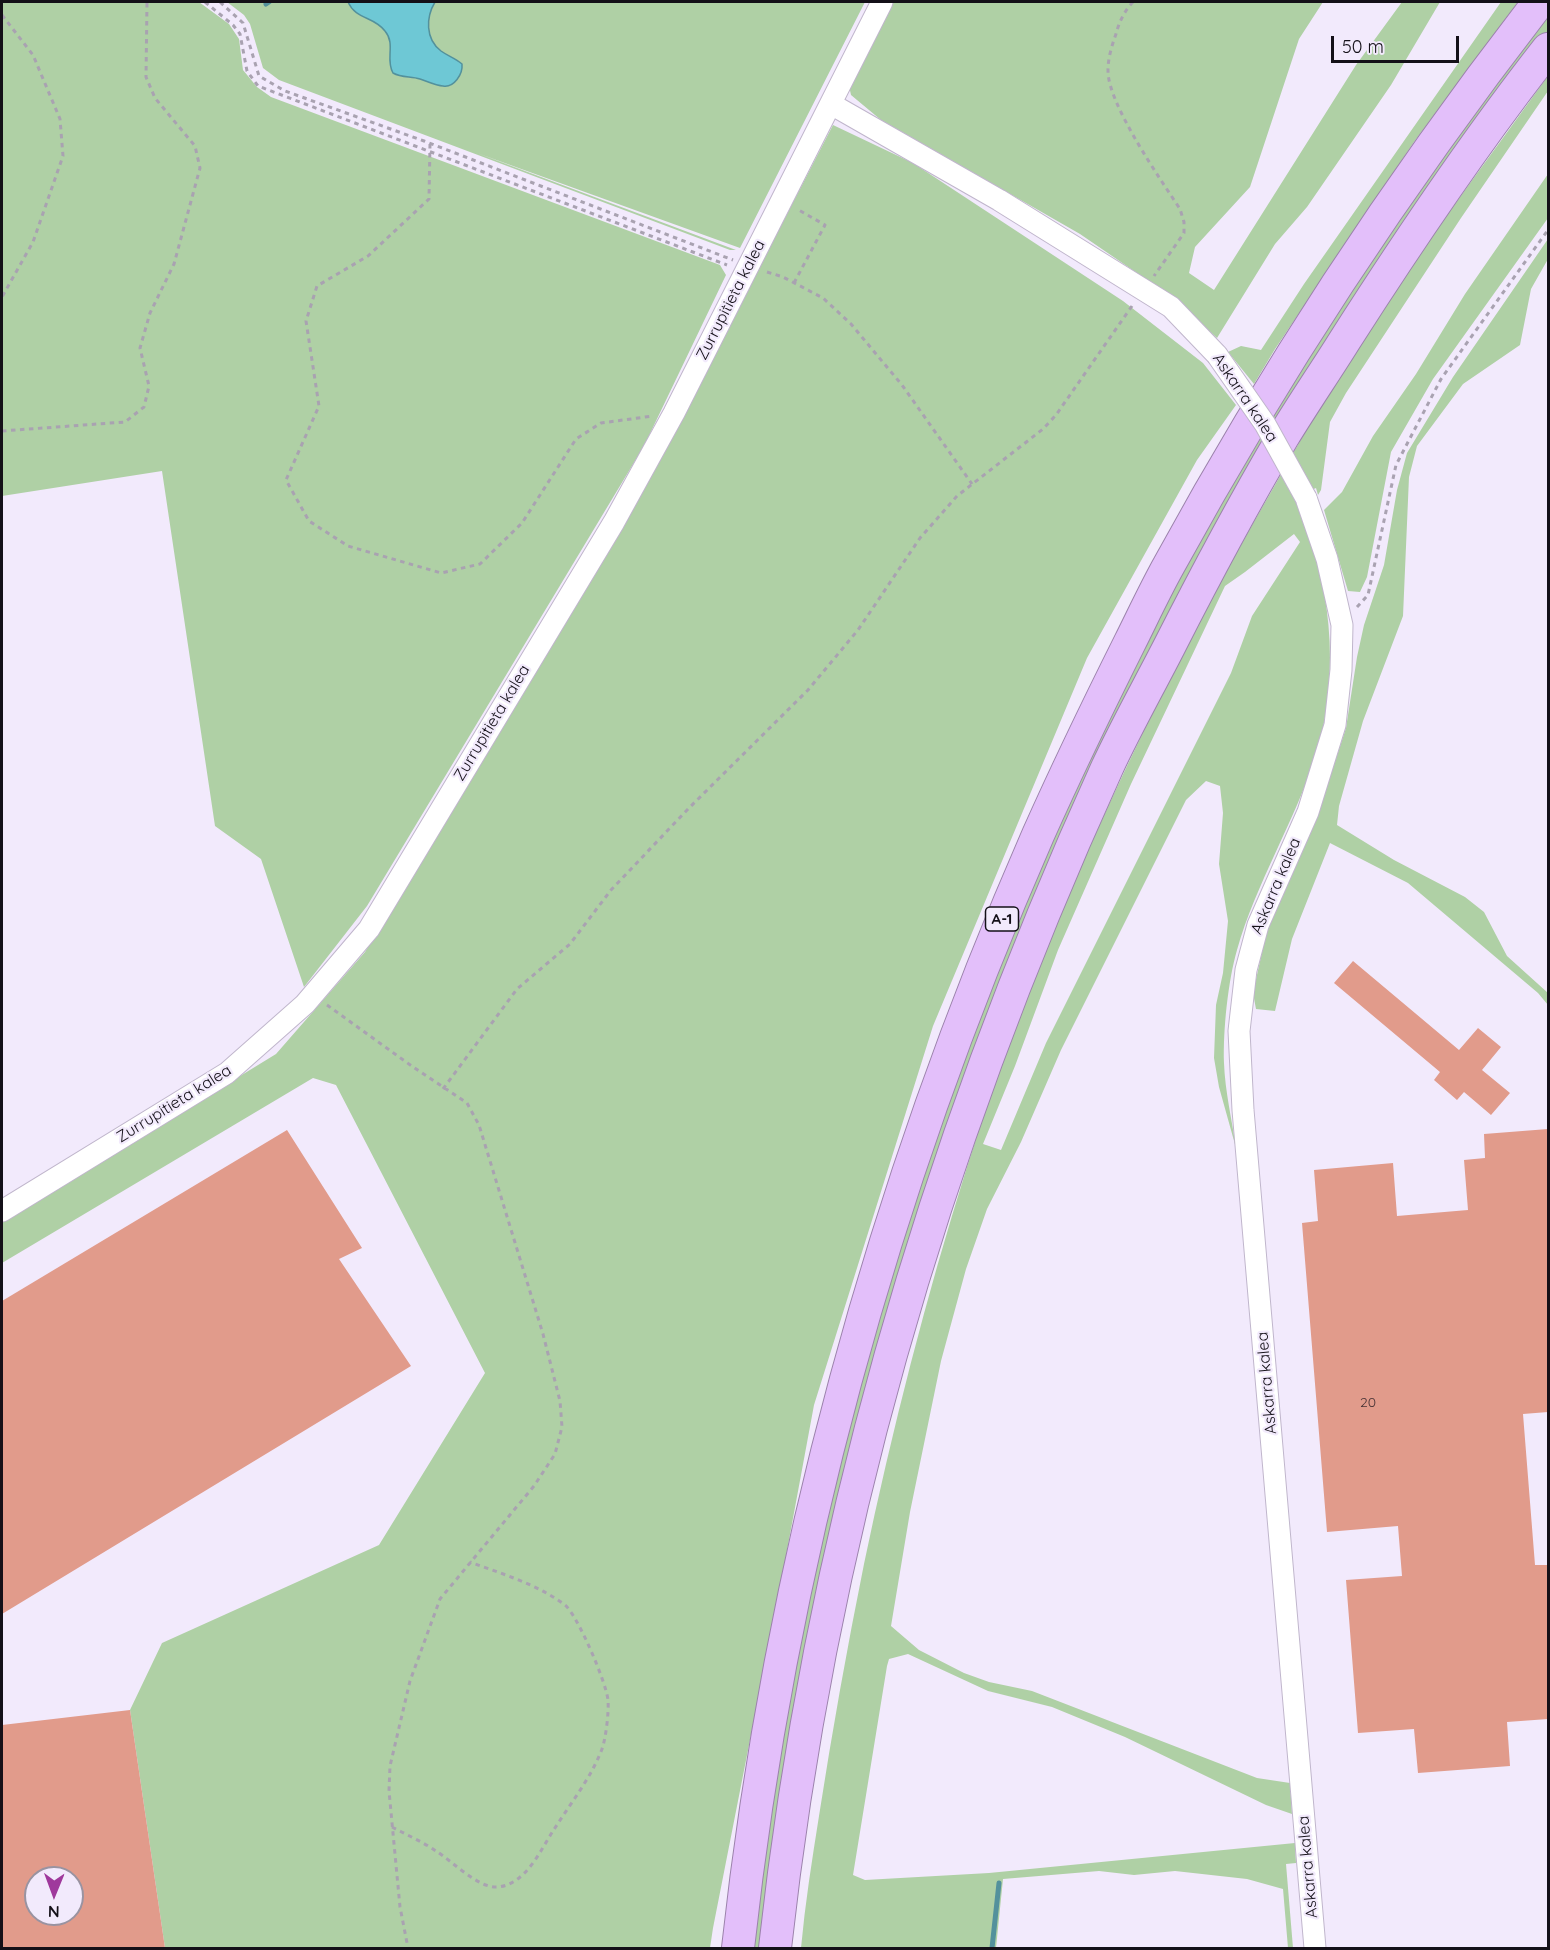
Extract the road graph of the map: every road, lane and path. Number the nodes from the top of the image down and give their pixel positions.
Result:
1 (147, 2) edge
2 (205, 2) edge
3 (220, 2) edge
4 (882, 2) edge
5 (1133, 2) edge
6 (1539, 2) edge
7 (2, 15) edge
8 (1548, 49) edge
9 (831, 104) junction
10 (430, 144) junction
11 (430, 152) junction
12 (782, 201) junction
13 (1548, 230) edge
14 (740, 265) junction
15 (794, 283) junction
16 (1144, 290) junction
17 (2, 297) edge
18 (674, 413) junction
19 (2, 431) edge
20 (972, 484) junction
21 (1342, 625) junction
22 (315, 992) junction
23 (443, 1089) junction
24 (2, 1211) edge
25 (470, 1562) junction
26 (392, 1827) junction
27 (408, 1948) edge
28 (738, 1948) edge
29 (775, 1948) edge
30 (1315, 1948) edge

1 - 19 path
2 - 11 path
3 - 10 path
4 - 9 street, Zurrupitieta kalea
5 - 16 path
6 - 28 highway, A-1
7 - 17 path
8 - 29 highway, A-1
9 - 12 street, Zurrupitieta kalea
9 - 16 street, Askarra kalea
10 - 11 path
10 - 14 path
11 - 14 path
11 - 18 path
12 - 14 street, Zurrupitieta kalea
12 - 15 path
13 - 21 path
14 - 15 path
14 - 18 street, Zurrupitieta kalea
15 - 20 path
16 - 20 path
16 - 21 street, Askarra kalea, bridge
18 - 22 street, Zurrupitieta kalea
20 - 23 path
21 - 30 street, Askarra kalea
22 - 23 path
22 - 24 street, Zurrupitieta kalea
23 - 25 path
25 - 26 path
25 - 26 path
26 - 27 path

